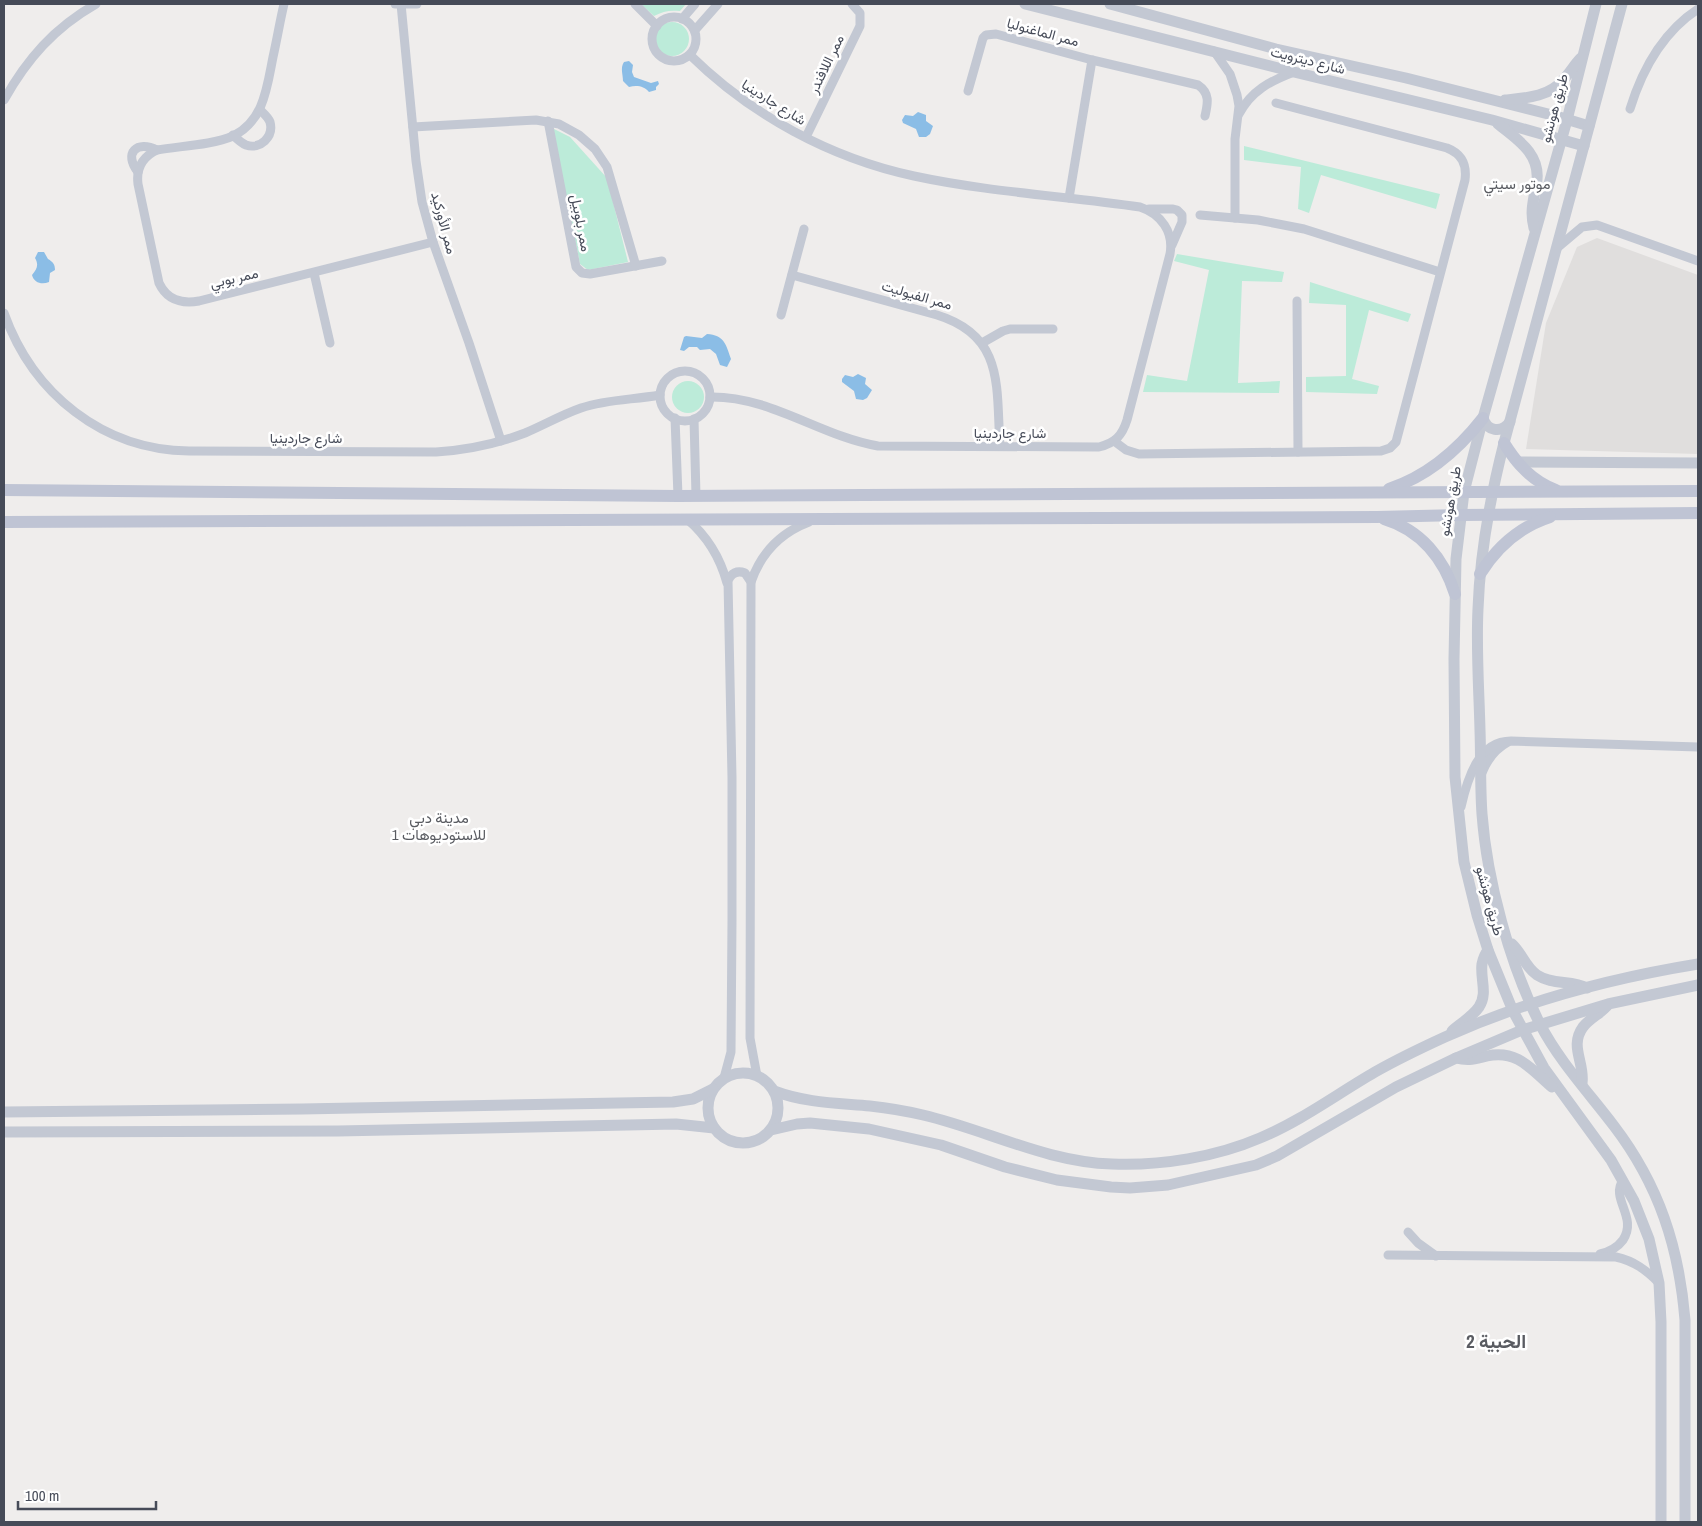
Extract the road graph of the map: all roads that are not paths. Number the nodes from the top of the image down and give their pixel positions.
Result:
1 (96, 4) edge
2 (284, 4) edge
3 (395, 4) edge
4 (401, 4) edge
5 (417, 4) edge
6 (635, 4) edge
7 (695, 4) edge
8 (718, 4) edge
9 (852, 4) edge
10 (1025, 4) edge
11 (1110, 4) edge
12 (1596, 4) edge
13 (1622, 4) edge
14 (1698, 8) edge
15 (682, 19) junction
16 (656, 26) junction
17 (695, 30) junction
18 (1214, 51) junction
19 (690, 55) junction
20 (1582, 57) junction
21 (1092, 60) junction
22 (1294, 72) junction
23 (968, 91) dead end
24 (4, 100) edge
25 (1495, 101) junction
26 (1276, 103) dead end
27 (1630, 109) dead end
28 (260, 110) junction
29 (1206, 116) dead end
30 (1238, 117) junction
31 (1492, 120) junction
32 (1567, 120) junction
33 (548, 121) junction
34 (1589, 126) junction
35 (413, 127) junction
36 (233, 136) junction
37 (806, 137) junction
38 (1561, 139) junction
39 (1584, 146) junction
40 (1069, 198) junction
41 (1148, 210) junction
42 (1200, 215) dead end
43 (1234, 218) junction
44 (804, 229) dead end
45 (1535, 230) junction
46 (433, 242) junction
47 (1171, 248) junction
48 (1557, 248) junction
49 (662, 261) dead end
50 (1698, 261) edge
51 (636, 266) junction
52 (1440, 272) junction
53 (314, 273) junction
54 (792, 275) junction
55 (1297, 301) dead end
56 (4, 313) edge
57 (781, 315) dead end
58 (1053, 329) dead end
59 (330, 343) dead end
60 (982, 343) junction
61 (660, 395) junction
62 (710, 397) junction
63 (674, 418) junction
64 (1483, 418) junction
65 (694, 419) junction
66 (1510, 422) junction
67 (501, 441) junction
68 (1114, 441) junction
69 (1504, 443) junction
70 (1000, 446) junction
71 (1298, 452) junction
72 (1517, 462) junction
73 (1698, 462) edge
74 (4, 490) edge
75 (1698, 491) edge
76 (1382, 492) junction
77 (1464, 492) junction
78 (1492, 492) junction
79 (1560, 492) junction
80 (678, 496) junction
81 (696, 496) junction
82 (1698, 513) edge
83 (1460, 514) junction
84 (1557, 514) junction
85 (1487, 515) junction
86 (1377, 517) junction
87 (687, 518) junction
88 (820, 519) junction
89 (4, 522) edge
90 (1480, 574) junction
91 (751, 582) junction
92 (728, 584) junction
93 (1455, 594) junction
94 (1511, 741) junction
95 (1698, 747) edge
96 (1481, 756) junction
97 (1482, 774) junction
98 (1458, 822) junction
99 (1508, 941) junction
100 (1488, 950) junction
101 (1698, 964) edge
102 (1698, 985) edge
103 (1587, 988) junction
104 (1531, 1004) junction
105 (1608, 1004) junction
106 (1512, 1011) junction
107 (1540, 1024) junction
108 (1522, 1030) junction
109 (1448, 1036) junction
110 (1456, 1058) junction
111 (758, 1076) junction
112 (724, 1078) junction
113 (1582, 1083) junction
114 (713, 1090) junction
115 (774, 1091) junction
116 (1566, 1098) junction
117 (4, 1112) edge
118 (714, 1128) junction
119 (771, 1130) junction
120 (4, 1132) edge
121 (1623, 1180) junction
122 (1408, 1232) dead end
123 (1388, 1255) dead end
124 (1436, 1256) junction
125 (1590, 1256) junction
126 (1659, 1282) junction
127 (1661, 1522) edge
128 (1685, 1522) edge

1 - 24 street
2 - 28 street, ممر بوبي
3 - 4 street
4 - 5 street
4 - 35 street, ممر الأوركيد
6 - 16 street
7 - 15 street
8 - 17 street
9 - 37 street, ممر اللافندر
10 - 18 street, شارع ديترويت
11 - 25 street, شارع ديترويت
12 - 20 street, طريق هونشو
13 - 34 street, طريق هونشو
14 - 27 street
15 - 16 street
15 - 17 street
16 - 19 street
17 - 19 street
18 - 22 street, شارع ديترويت
18 - 30 street
19 - 37 street, شارع جاردينيا
20 - 25 street
20 - 32 street, طريق هونشو
21 - 23 street, ممر الماغنوليا
21 - 29 street, ممر الماغنوليا
21 - 40 street, ممر الماغنوليا
22 - 30 street
22 - 31 street, شارع ديترويت
25 - 32 street, شارع ديترويت
26 - 52 street
28 - 36 street, ممر بوبي
28 - 36 street
30 - 43 street
31 - 38 street, شارع ديترويت
31 - 45 street
32 - 34 street, شارع ديترويت
32 - 38 street, طريق هونشو
33 - 35 street
33 - 51 street
33 - 51 street, ممر بلوبيل
34 - 39 street, طريق هونشو
35 - 46 street, ممر الأوركيد
36 - 53 street, ممر بوبي
37 - 40 street, شارع جاردينيا
38 - 39 street, شارع ديترويت
38 - 45 street, طريق هونشو
39 - 48 street, طريق هونشو
40 - 41 street, شارع جاردينيا
41 - 47 street
41 - 47 street, شارع جاردينيا
42 - 43 street
43 - 52 street
44 - 54 street
45 - 64 street, طريق هونشو
46 - 53 street, ممر بوبي
46 - 67 street, ممر الأوركيد
47 - 68 street, شارع جاردينيا
48 - 50 street
48 - 66 street, طريق هونشو
49 - 51 street, ممر بلوبيل
52 - 71 street
53 - 59 street
54 - 57 street
54 - 60 street, ممر الفيوليت
55 - 71 street
56 - 67 street, شارع جاردينيا
58 - 60 street
60 - 70 street, ممر الفيوليت
61 - 62 street
61 - 63 street
61 - 67 street, شارع جاردينيا
62 - 65 street
62 - 70 street, شارع جاردينيا
63 - 65 street
63 - 80 street
64 - 66 street
64 - 76 main road
64 - 77 street, طريق هونشو
65 - 81 street
66 - 69 street, طريق هونشو
68 - 70 street, شارع جاردينيا
68 - 71 street
69 - 72 main road
69 - 78 street, طريق هونشو
72 - 73 street
72 - 79 main road
74 - 80 main road
75 - 79 main road
76 - 77 main road
76 - 81 main road
77 - 78 main road
77 - 83 street, طريق هونشو
78 - 79 main road
78 - 85 street, طريق هونشو
80 - 81 main road
82 - 84 main road
83 - 85 main road
83 - 86 main road
83 - 93 street, طريق هونشو
84 - 85 main road
84 - 90 main road
85 - 90 street, طريق هونشو
86 - 88 main road
86 - 93 main road
87 - 88 main road
87 - 89 main road
87 - 92 street
88 - 91 street
90 - 96 street, طريق هونشو
91 - 92 street
91 - 111 street
92 - 112 street
93 - 98 street, طريق هونشو
94 - 95 street
94 - 96 street
94 - 97 street
96 - 97 street, طريق هونشو
96 - 98 street
97 - 99 street, طريق هونشو
98 - 100 street, طريق هونشو
99 - 103 street
99 - 104 street, طريق هونشو
100 - 106 street, طريق هونشو
100 - 109 street
101 - 103 street
102 - 105 street
103 - 104 street
104 - 106 street
104 - 107 street, طريق هونشو
105 - 107 street
105 - 113 street
106 - 108 street, طريق هونشو
106 - 109 street
107 - 108 street
107 - 113 street, طريق هونشو
108 - 110 street
108 - 116 street, طريق هونشو
109 - 115 street
110 - 116 street
110 - 119 street
111 - 112 street
111 - 115 street
112 - 114 street
113 - 128 street, طريق هونشو
114 - 117 street
114 - 118 street
115 - 119 street
116 - 121 street
118 - 119 street
118 - 120 street
121 - 125 street
121 - 126 street
122 - 124 street
123 - 124 street
124 - 125 street
125 - 126 street
126 - 127 street

